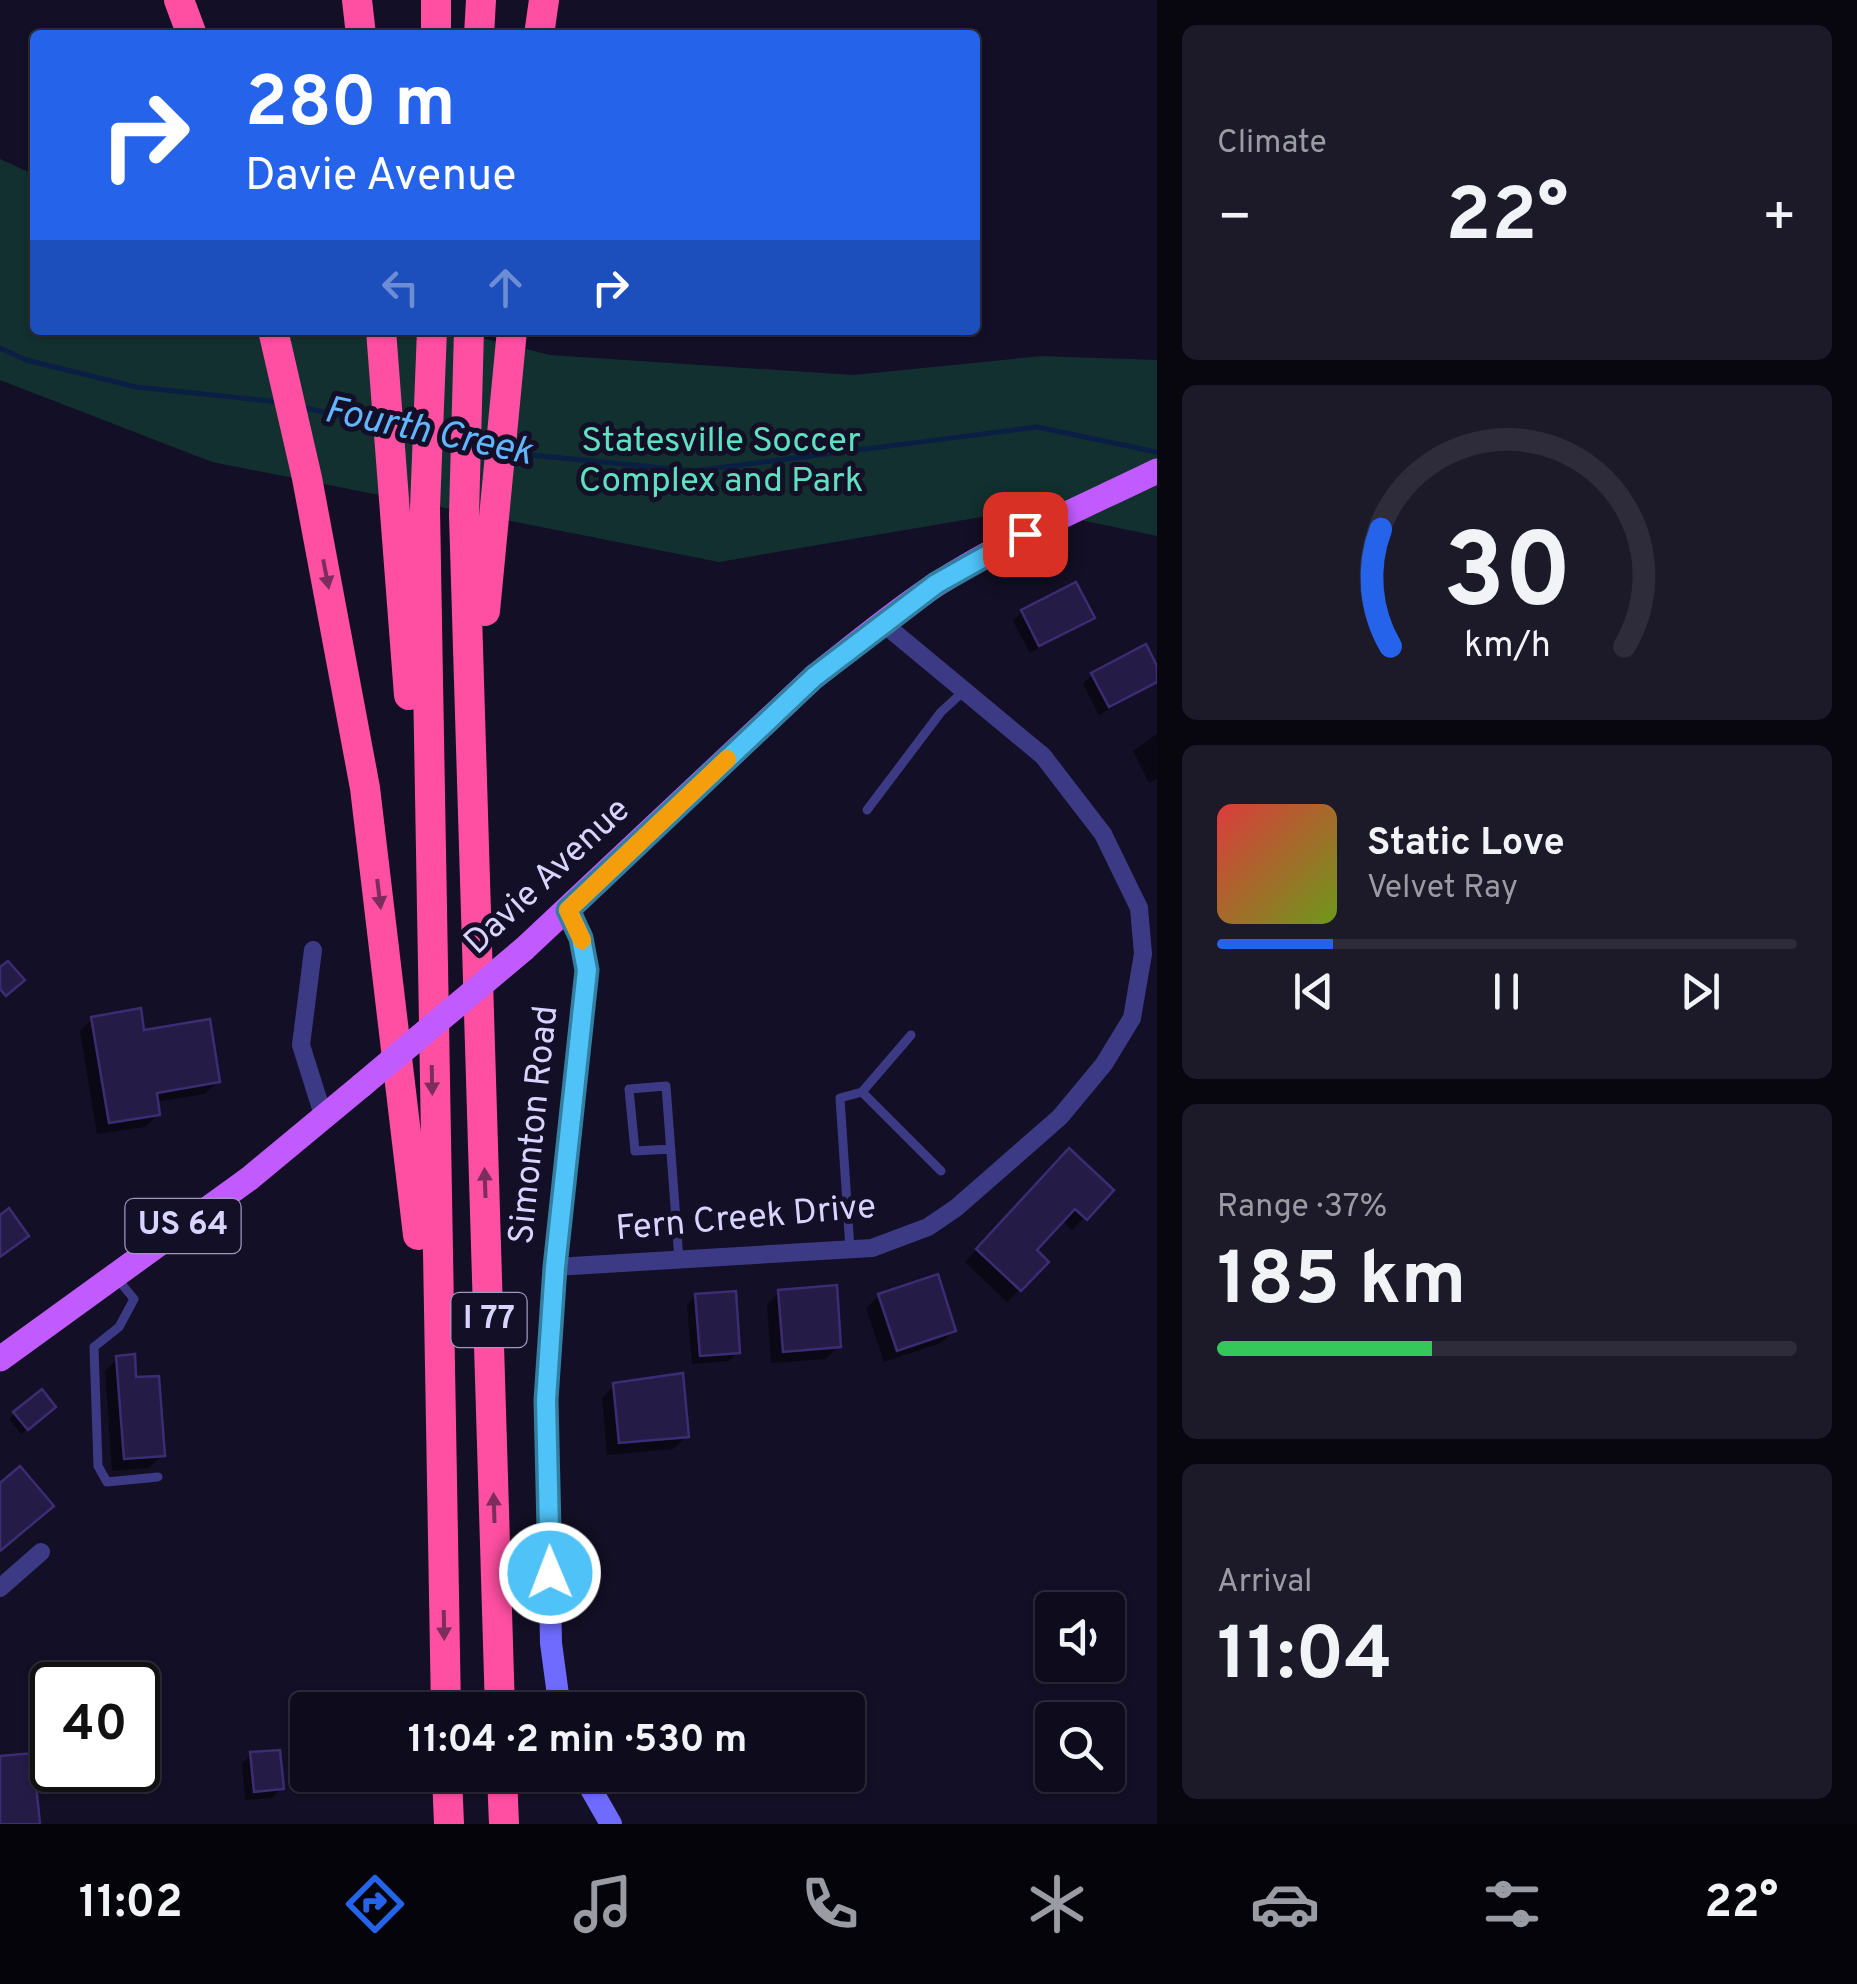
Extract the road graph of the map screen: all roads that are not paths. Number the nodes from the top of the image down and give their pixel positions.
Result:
1 (180, 0) edge
2 (357, 0) edge
3 (436, 0) edge
4 (480, 0) edge
5 (542, 0) edge
6 (190, 30) edge
7 (360, 30) edge
8 (436, 30) edge
9 (479, 30) edge
10 (539, 30) edge
11 (274, 335) edge
12 (432, 335) edge
13 (469, 335) edge
14 (512, 335) edge
15 (382, 340) edge
16 (1148, 475) edge
17 (477, 521) junction
18 (884, 624) junction
19 (965, 690) junction
20 (867, 810) dead end
21 (568, 910) junction
22 (313, 950) dead end
23 (430, 982) junction
24 (912, 1035) dead end
25 (862, 1092) junction
26 (324, 1118) junction
27 (670, 1148) junction
28 (941, 1171) dead end
29 (850, 1249) junction
30 (678, 1260) junction
31 (555, 1267) junction
32 (114, 1274) junction
33 (0, 1359) edge
34 (438, 1388) junction
35 (158, 1477) dead end
36 (41, 1552) dead end
37 (0, 1588) edge
38 (446, 1692) edge
39 (499, 1692) edge
40 (558, 1692) edge
41 (448, 1792) edge
42 (503, 1792) edge
43 (593, 1792) edge
44 (449, 1824) edge
45 (504, 1824) edge
46 (611, 1824) edge

1 - 6 highway
2 - 7 highway
3 - 8 highway
4 - 9 highway
5 - 10 highway
11 -> 34 highway
12 - 23 highway, I 77
13 - 17 highway
14 - 17 highway
15 - 23 highway
16 - 18 main road, Davie Avenue / US 64
39 -> 17 highway, I 77
18 - 19 street, Fern Creek Drive
18 - 21 main road, Davie Avenue / US 64
19 - 20 lane
19 - 29 street, Fern Creek Drive
21 - 26 main road, Davie Avenue / US 64, bridge
21 - 31 street, Simonton Road
22 - 26 street
23 -> 34 highway, I 77
24 - 25 lane
25 - 28 lane
25 - 29 lane
26 - 32 main road, Davie Avenue / US 64
27 - 27 lane
27 - 30 lane
29 - 30 street, Fern Creek Drive
30 - 31 street, Fern Creek Drive
31 - 40 street, Simonton Road
32 - 33 main road, Davie Avenue / US 64
32 - 35 lane
34 -> 38 highway, I 77
36 - 37 street
41 - 44 highway
42 - 45 highway
43 - 46 street

